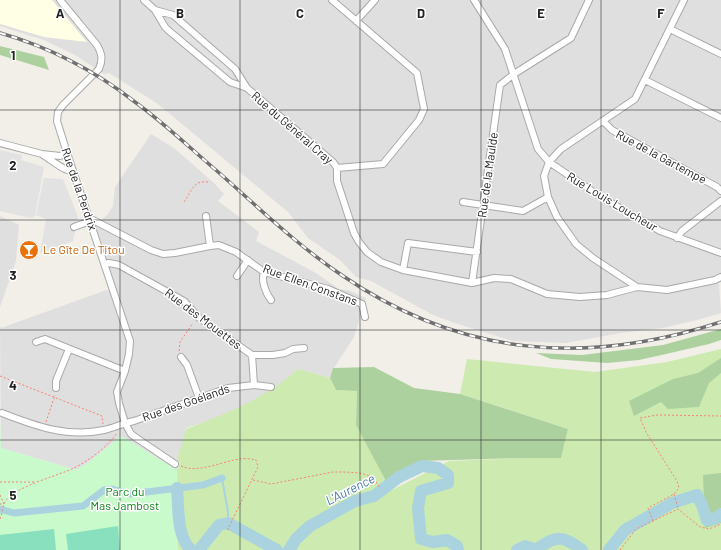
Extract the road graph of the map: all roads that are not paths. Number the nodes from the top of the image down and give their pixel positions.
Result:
1 (60, 0) edge
2 (144, 0) edge
3 (332, 0) edge
4 (375, 0) edge
5 (474, 0) edge
6 (589, 0) edge
7 (684, 0) edge
8 (155, 10) junction
9 (356, 21) junction
10 (670, 29) junction
11 (721, 54) edge
12 (514, 74) junction
13 (645, 80) junction
14 (247, 88) junction
15 (721, 118) edge
16 (603, 121) junction
17 (0, 144) edge
18 (67, 153) junction
19 (42, 154) junction
20 (549, 162) junction
21 (337, 168) junction
22 (73, 171) junction
23 (721, 191) edge
24 (548, 197) junction
25 (463, 202) dead end
26 (721, 202) edge
27 (484, 206) junction
28 (206, 216) dead end
29 (90, 221) junction
30 (74, 227) dead end
31 (678, 238) junction
32 (210, 246) junction
33 (477, 252) junction
34 (721, 253) edge
35 (248, 260) junction
36 (105, 264) junction
37 (403, 270) junction
38 (264, 272) junction
39 (237, 276) dead end
40 (721, 277) edge
41 (472, 283) junction
42 (637, 287) junction
43 (271, 300) dead end
44 (365, 317) dead end
45 (36, 342) dead end
46 (304, 348) dead end
47 (69, 349) junction
48 (252, 355) junction
49 (181, 357) road end
50 (125, 371) junction
51 (254, 385) junction
52 (272, 387) dead end
53 (56, 388) road end
54 (199, 398) junction
55 (2, 413) dead end
56 (125, 423) junction
57 (175, 464) road end

1 - 18 street, Rue de la Perdrix
2 - 8 street, Rue du Général Cray
3 - 9 street
4 - 9 street
5 - 12 street, Rue Louis Loucheur
6 - 12 street, Rue de la Maulde
7 - 10 street
8 - 14 street, Rue du Général Cray
8 - 14 street, Rue du Général Cray
9 - 21 street
10 - 11 street
10 - 13 street
12 - 20 street, Rue Louis Loucheur
12 - 27 street, Rue de la Maulde
13 - 15 street
13 - 16 street
14 - 21 street, Rue du Général Cray
16 - 20 street
16 - 23 street, Rue de la Gartempe
17 - 19 street
18 - 19 street
18 - 22 street, Rue de la Perdrix
19 - 22 street
20 - 24 street
20 - 31 street, Rue Louis Loucheur
21 - 37 street
22 - 29 street, Rue de la Perdrix
24 - 27 street
24 - 42 street
25 - 27 street
26 - 31 street
27 - 33 street, Rue de la Maulde
28 - 32 street
29 - 30 street
29 - 32 street, Rue Ellen Constans
29 - 36 street, Rue de la Perdrix
31 - 34 street, Rue Louis Loucheur
32 - 35 street, Rue Ellen Constans
33 - 37 street
33 - 41 street, Rue de la Maulde
35 - 38 street, Rue Ellen Constans
35 - 39 street
36 - 48 street, Rue des Mouettes
36 - 50 street, Rue de la Perdrix
37 - 41 street
38 - 43 street
38 - 44 street, Rue Ellen Constans
40 - 42 street
41 - 42 street
45 - 47 street
46 - 48 street, Rue des Mouettes
47 - 50 street
47 - 53 street
48 - 51 street
49 - 54 street
50 - 56 street, Rue de la Perdrix
51 - 52 street, Rue des Goélands
51 - 54 street, Rue des Goélands
54 - 56 street, Rue des Goélands
55 - 56 street, Rue des Goélands
56 - 57 street, Rue de la Perdrix

